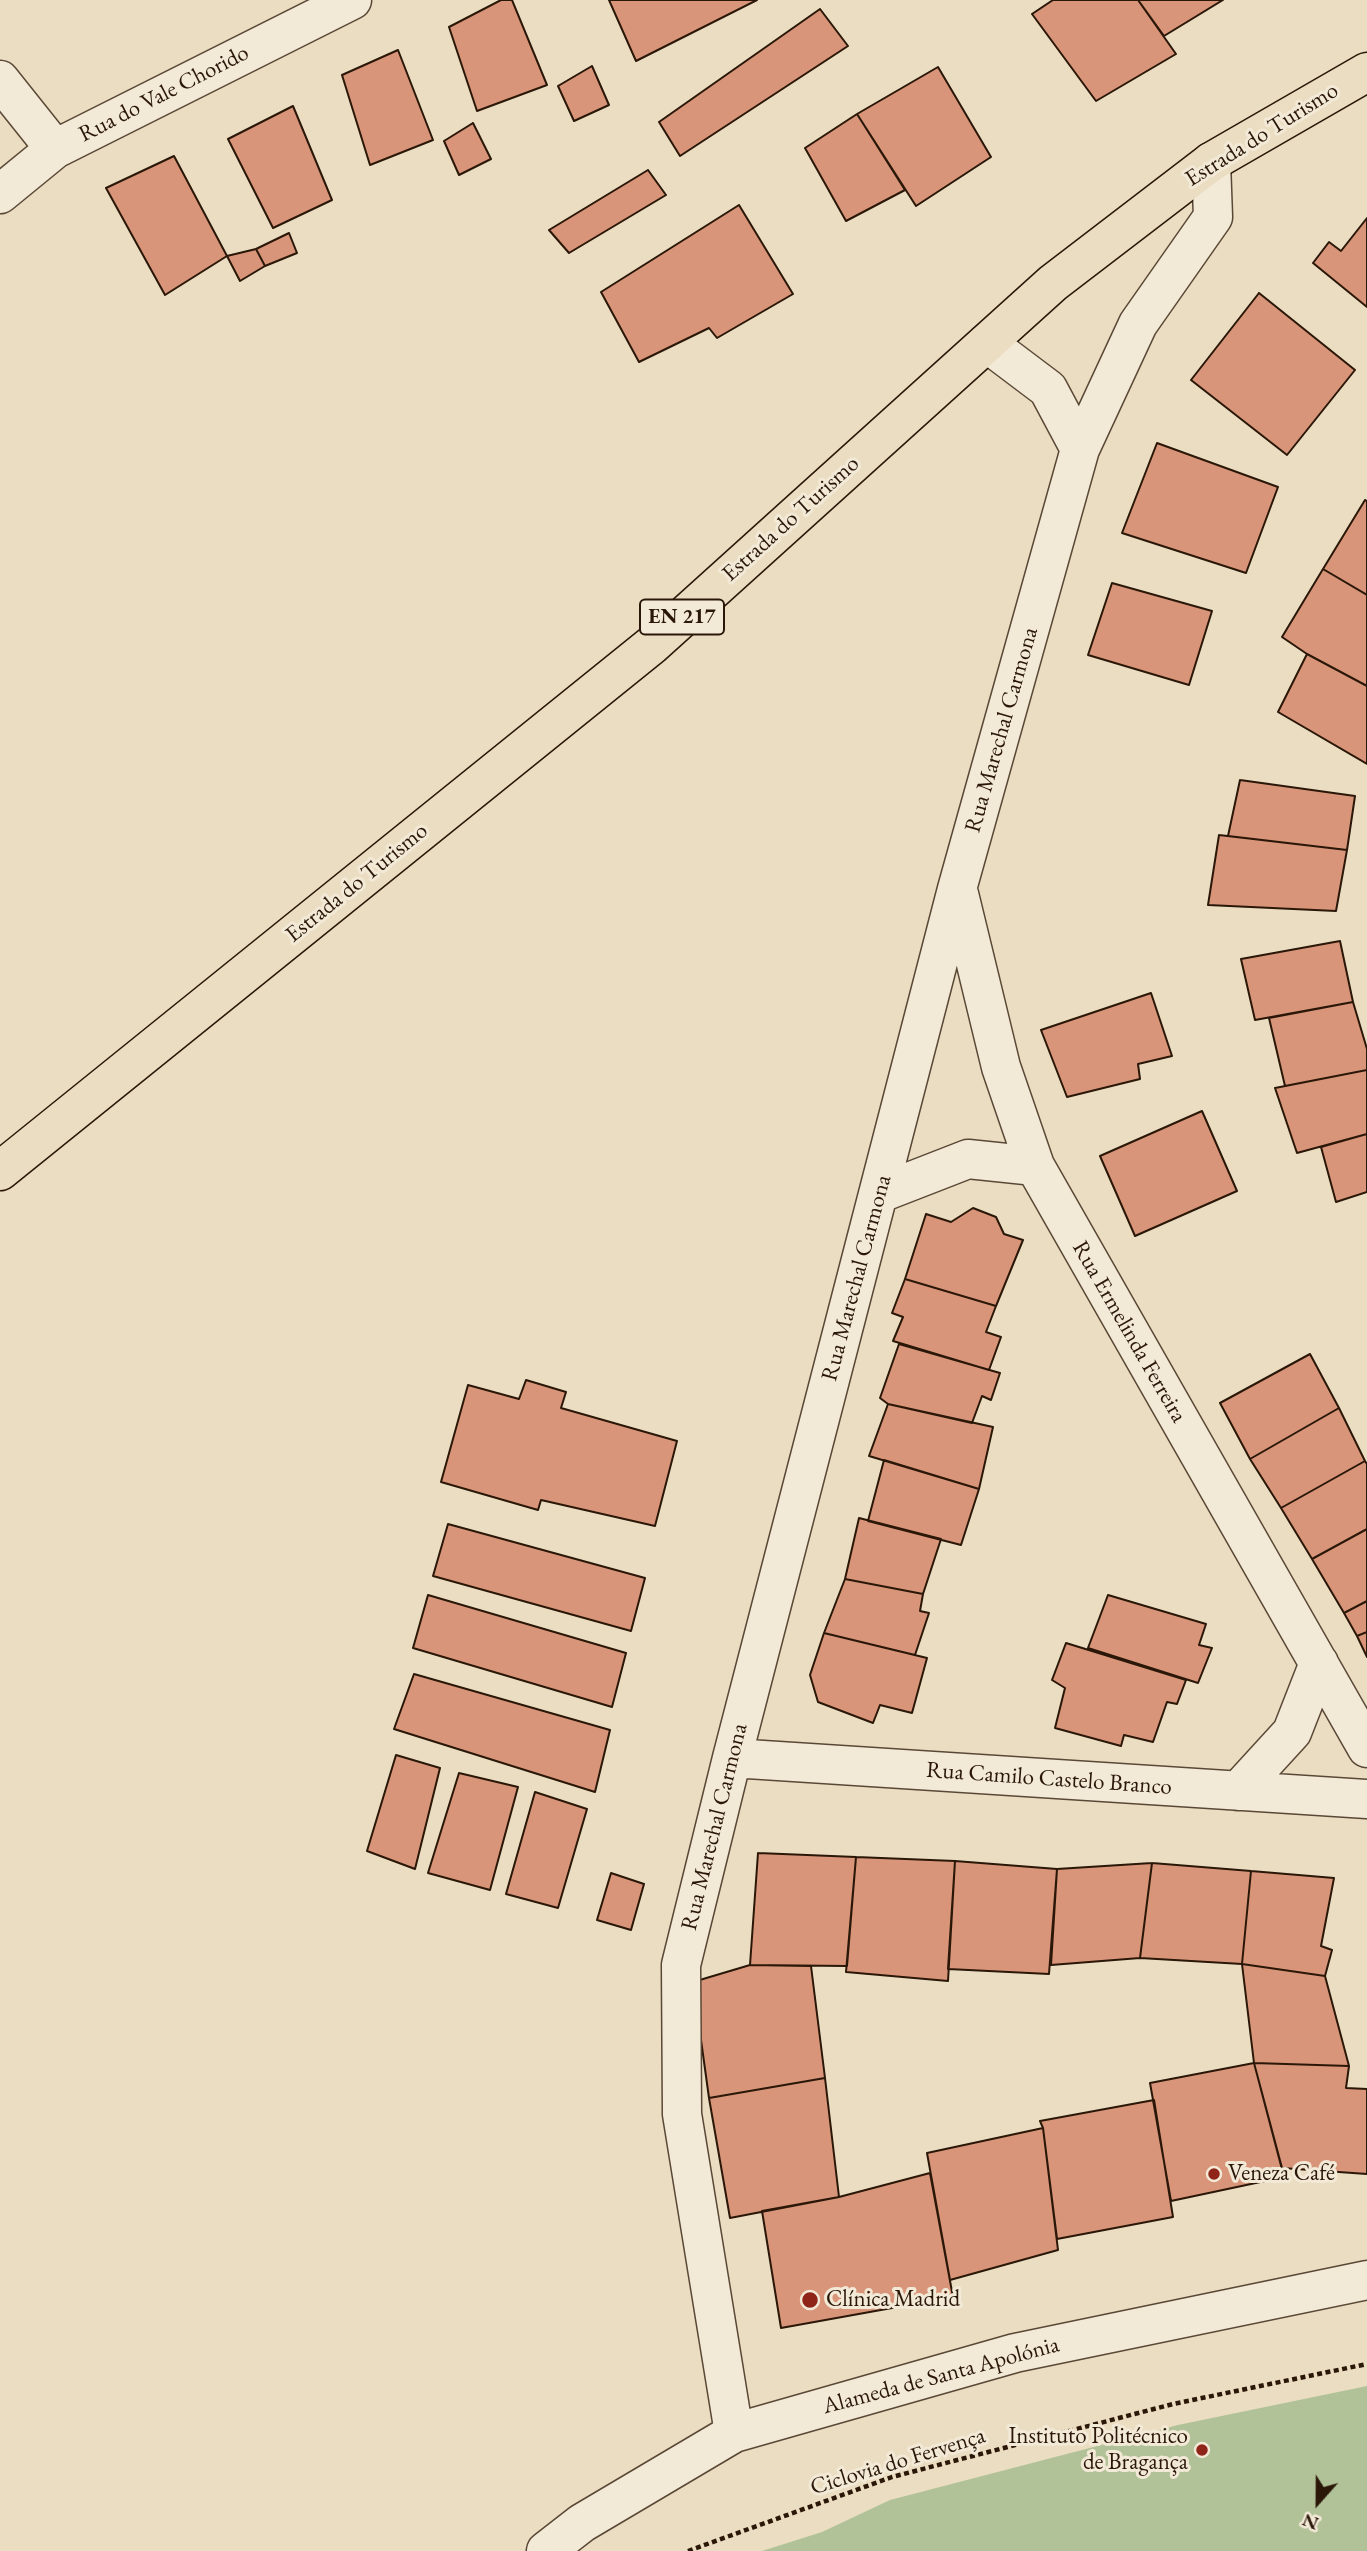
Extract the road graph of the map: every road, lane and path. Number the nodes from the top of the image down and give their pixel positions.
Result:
1 (352, 0) edge
2 (1367, 72) edge
3 (0, 80) edge
4 (55, 149) junction
5 (1212, 162) junction
6 (0, 194) edge
7 (987, 343) junction
8 (1080, 449) junction
9 (957, 889) junction
10 (1035, 1166) junction
11 (0, 1171) edge
12 (878, 1194) junction
13 (1319, 1663) junction
14 (1367, 1748) edge
15 (732, 1758) junction
16 (1238, 1791) junction
17 (1367, 1799) edge
18 (1367, 2280) edge
19 (1367, 2364) edge
20 (734, 2433) junction
21 (546, 2551) edge
22 (688, 2551) edge

1 - 4 street, Rua do Vale Chorido
2 - 5 main road, Estrada do Turismo / EN 217
3 - 4 street, Rua do Vale Chorido
4 - 6 street
5 - 7 main road, Estrada do Turismo / EN 217
5 - 8 street, Rua Marechal Carmona
7 - 8 street
7 - 11 main road, Estrada do Turismo / EN 217
8 - 9 street, Rua Marechal Carmona
9 - 10 street, Rua Ermelinda Ferreira
9 - 12 street, Rua Marechal Carmona
10 - 12 street
10 - 13 street, Rua Ermelinda Ferreira
12 - 15 street, Rua Marechal Carmona
13 - 14 street, Rua Ermelinda Ferreira
13 - 16 street
15 - 16 street, Rua Camilo Castelo Branco
15 - 20 street, Rua Marechal Carmona
16 - 17 street, Rua Camilo Castelo Branco
18 - 20 street, Alameda de Santa Apolónia
19 - 22 path, Ciclovia do Fervença
20 - 21 street, Alameda de Santa Apolónia

